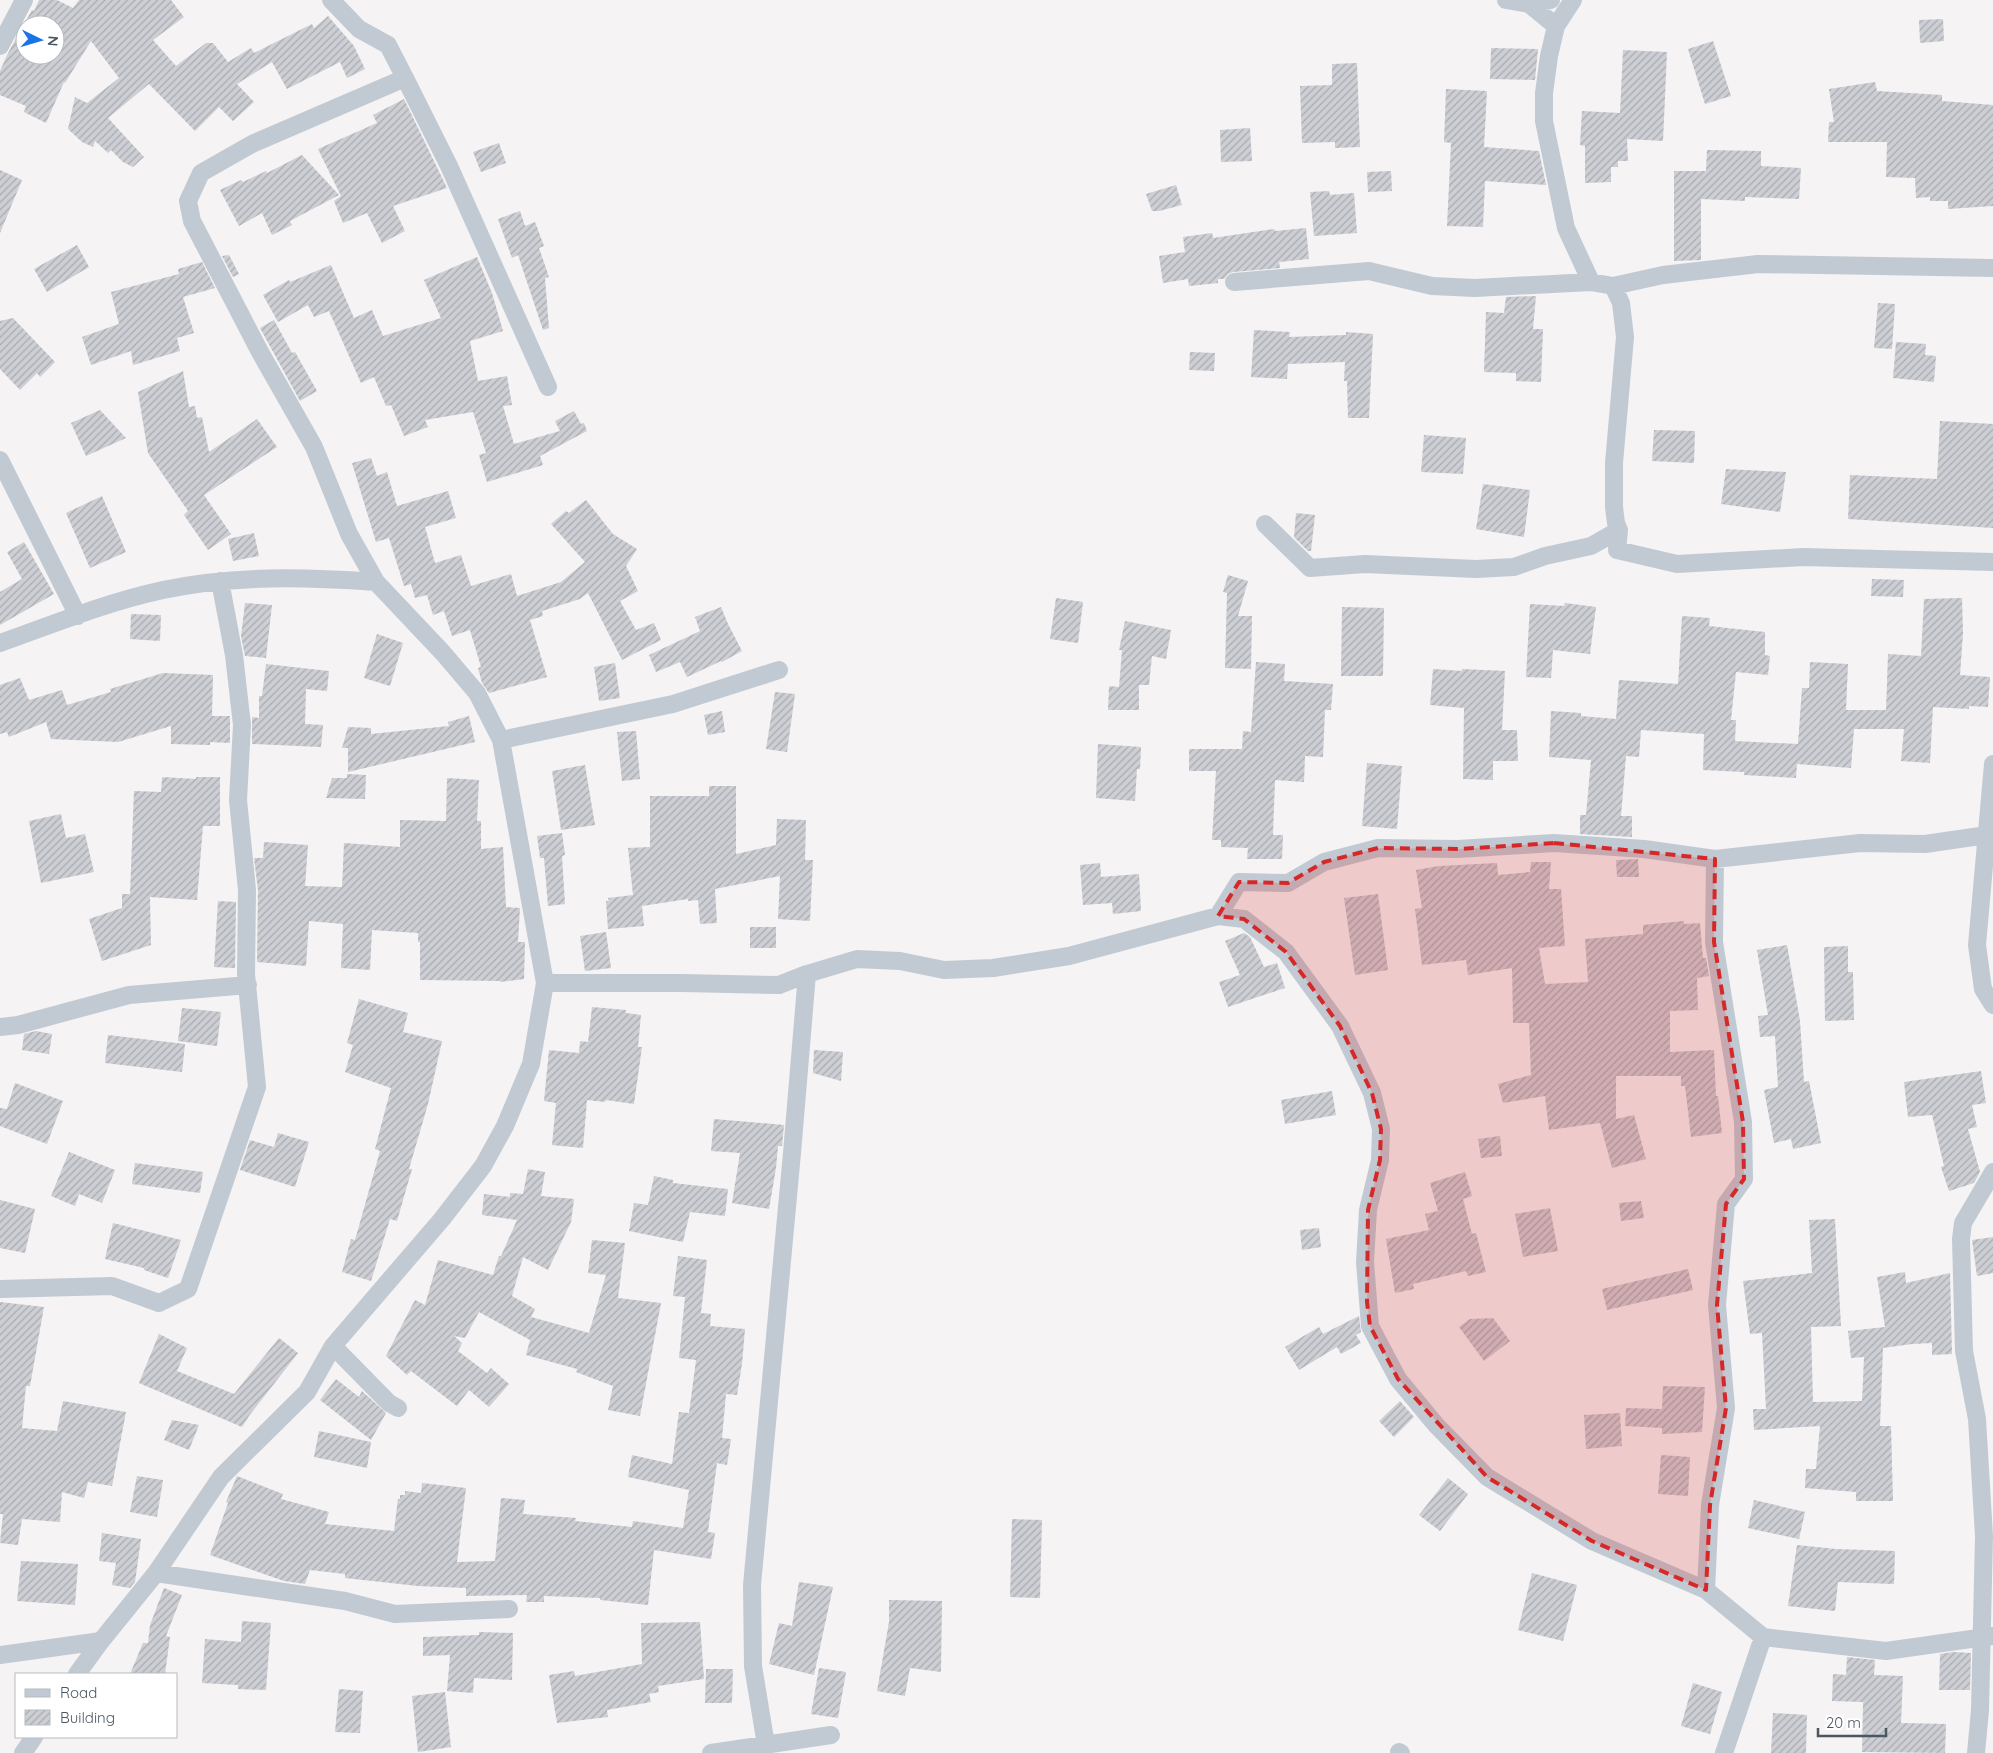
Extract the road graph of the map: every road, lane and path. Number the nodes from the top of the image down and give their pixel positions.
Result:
1 (24, 0) edge
2 (331, 0) edge
3 (1506, 0) edge
4 (1550, 0) edge
5 (1572, 0) edge
6 (1529, 4) junction
7 (1556, 26) junction
8 (0, 46) edge
9 (405, 78) junction
10 (1993, 268) edge
11 (1234, 282) dead end
12 (1591, 282) junction
13 (1613, 286) junction
14 (548, 387) dead end
15 (0, 460) edge
16 (1265, 524) dead end
17 (1619, 530) junction
18 (1993, 562) edge
19 (220, 581) junction
20 (376, 582) junction
21 (78, 616) junction
22 (0, 644) edge
23 (779, 670) dead end
24 (501, 740) junction
25 (1993, 764) edge
26 (1987, 834) junction
27 (1715, 859) junction
28 (1239, 882) junction
29 (1218, 916) junction
30 (1244, 919) junction
31 (807, 974) junction
32 (545, 983) junction
33 (248, 985) junction
34 (1993, 1005) edge
35 (0, 1027) edge
36 (1993, 1172) edge
37 (0, 1289) edge
38 (333, 1346) junction
39 (398, 1408) dead end
40 (156, 1573) junction
41 (1706, 1590) junction
42 (508, 1609) dead end
43 (1988, 1636) edge
44 (1763, 1637) junction
45 (101, 1642) junction
46 (0, 1655) edge
47 (78, 1673) edge
48 (831, 1735) dead end
49 (33, 1738) edge
50 (766, 1745) junction
51 (22, 1753) edge
52 (712, 1753) edge
53 (1724, 1753) edge
54 (1976, 1753) edge

1 - 8 street
2 - 9 street
3 - 6 street
4 - 6 street
5 - 7 street
6 - 7 street
7 - 12 street
9 - 14 street
9 - 20 street
10 - 13 street
11 - 12 street
12 - 13 street
13 - 17 street
15 - 21 street
16 - 17 street
17 - 18 street
19 - 20 street
19 - 21 street
19 - 33 street
20 - 24 street
21 - 22 street
23 - 24 street
24 - 32 street
25 - 26 street
26 - 27 street
26 - 34 street
27 - 28 street
27 - 41 street
28 - 29 street
28 - 30 street
29 - 30 street
29 - 31 street
30 - 41 street
31 - 32 street
31 - 50 street
32 - 38 street
33 - 35 street
33 - 37 street
36 - 43 street
38 - 39 street
38 - 40 street
40 - 42 street
40 - 45 street
41 - 44 street
43 - 44 street
43 - 54 street
44 - 53 street
45 - 46 street
45 - 47 street
48 - 50 street
49 - 51 street
50 - 52 street

